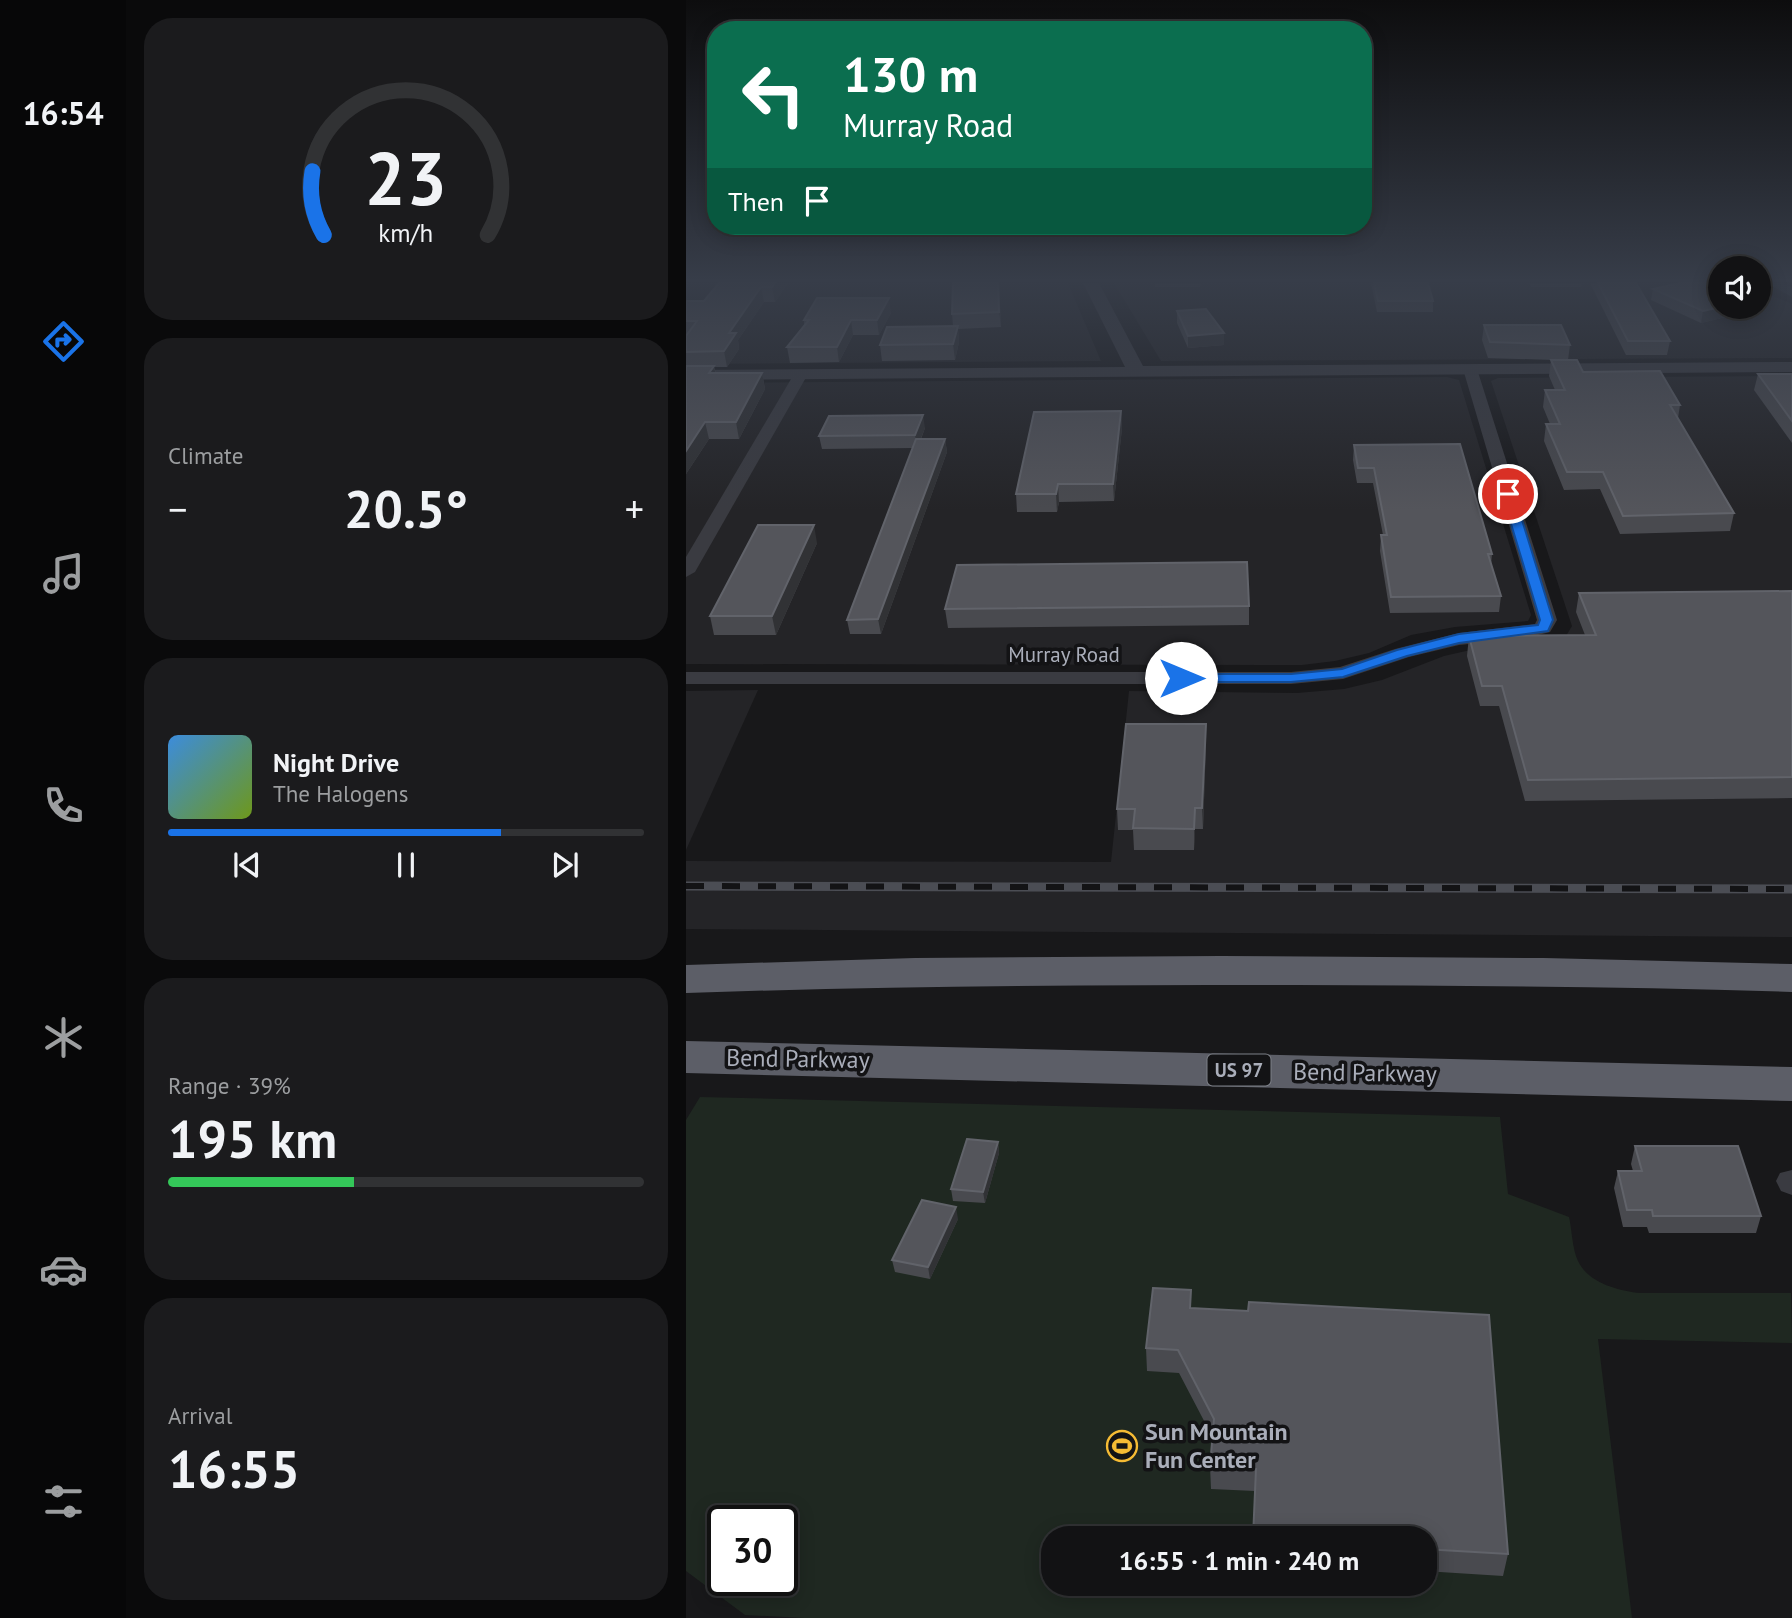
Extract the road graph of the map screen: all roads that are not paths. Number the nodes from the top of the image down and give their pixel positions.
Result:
1 (1128, 359) edge
2 (1792, 367) edge
3 (1469, 369) junction
4 (1139, 373) junction
5 (802, 374) junction
6 (686, 375) edge
7 (686, 572) edge
8 (686, 678) edge
9 (1792, 978) edge
10 (686, 979) edge
11 (686, 1057) edge
12 (1792, 1084) edge

1 - 4 street
2 - 3 street
3 - 4 street
3 - 8 street, Murray Road
4 - 5 street
5 - 6 street
5 - 7 street
9 - 10 highway
11 - 12 highway, Bend Parkway / US 97

